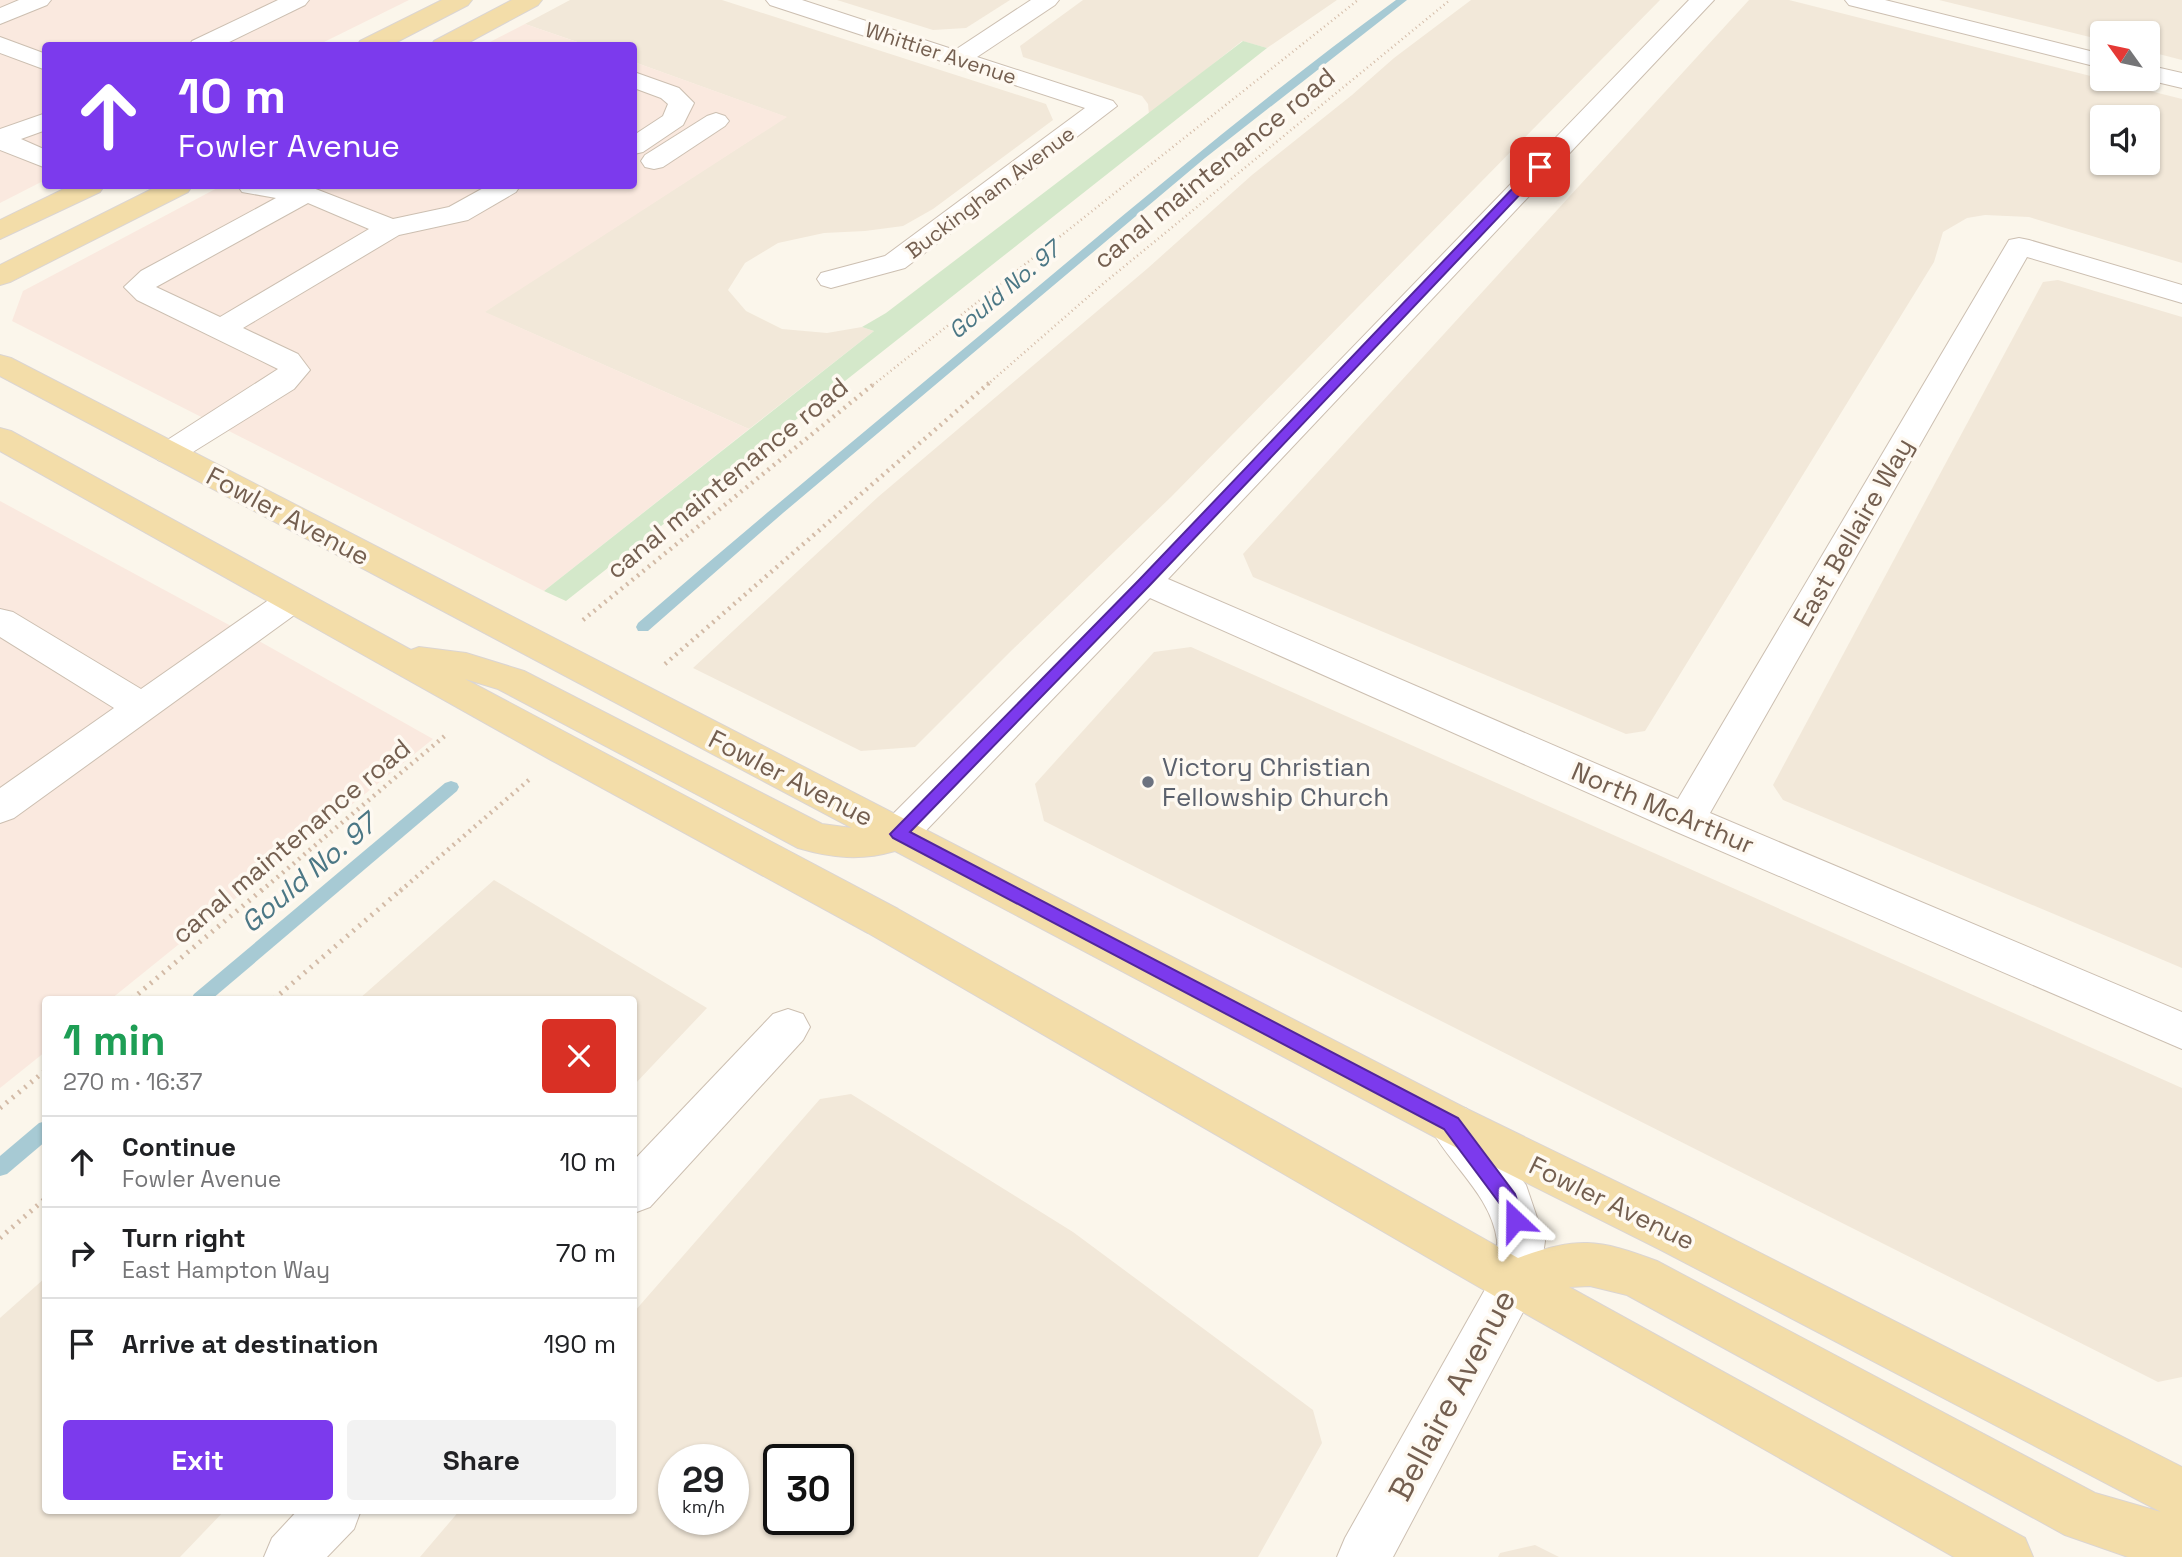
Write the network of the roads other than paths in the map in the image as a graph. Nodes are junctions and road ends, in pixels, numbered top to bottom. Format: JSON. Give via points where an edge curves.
{"nodes":[{"id":1,"x":39,"y":0,"type":"edge"},
{"id":2,"x":297,"y":0,"type":"edge"},
{"id":3,"x":460,"y":0,"type":"edge"},
{"id":4,"x":482,"y":0,"type":"edge"},
{"id":5,"x":530,"y":0,"type":"edge"},
{"id":6,"x":778,"y":0,"type":"edge"},
{"id":7,"x":1047,"y":0,"type":"edge"},
{"id":8,"x":1702,"y":0,"type":"edge"},
{"id":9,"x":1857,"y":0,"type":"edge"},
{"id":10,"x":0,"y":17,"type":"edge"},
{"id":11,"x":209,"y":42,"type":"edge"},
{"id":12,"x":377,"y":42,"type":"edge"},
{"id":13,"x":414,"y":42,"type":"edge"},
{"id":14,"x":451,"y":42,"type":"edge"},
{"id":15,"x":0,"y":44,"type":"edge"},
{"id":16,"x":2090,"y":58,"type":"edge"},
{"id":17,"x":957,"y":59,"type":"junction"},
{"id":18,"x":42,"y":62,"type":"edge"},
{"id":19,"x":2160,"y":75,"type":"edge"},
{"id":20,"x":637,"y":80,"type":"edge"},
{"id":21,"x":2182,"y":81,"type":"edge"},
{"id":22,"x":1104,"y":106,"type":"joint"},
{"id":23,"x":716,"y":121,"type":"dead end"},
{"id":24,"x":42,"y":123,"type":"edge"},
{"id":25,"x":0,"y":139,"type":"edge"},
{"id":26,"x":637,"y":144,"type":"edge"},
{"id":27,"x":42,"y":158,"type":"edge"},
{"id":28,"x":637,"y":170,"type":"edge"},
{"id":29,"x":84,"y":189,"type":"edge"},
{"id":30,"x":172,"y":189,"type":"edge"},
{"id":31,"x":275,"y":189,"type":"edge"},
{"id":32,"x":501,"y":189,"type":"edge"},
{"id":33,"x":305,"y":193,"type":"junction"},
{"id":34,"x":390,"y":228,"type":"junction"},
{"id":35,"x":0,"y":231,"type":"edge"},
{"id":36,"x":0,"y":276,"type":"edge"},
{"id":37,"x":831,"y":279,"type":"dead end"},
{"id":38,"x":2182,"y":294,"type":"edge"},
{"id":39,"x":221,"y":329,"type":"junction"},
{"id":40,"x":0,"y":364,"type":"edge"},
{"id":41,"x":0,"y":438,"type":"edge"},
{"id":42,"x":169,"y":453,"type":"junction"},
{"id":43,"x":1145,"y":582,"type":"junction"},
{"id":44,"x":292,"y":600,"type":"junction"},
{"id":45,"x":0,"y":621,"type":"edge"},
{"id":46,"x":395,"y":657,"type":"junction"},
{"id":47,"x":142,"y":707,"type":"junction"},
{"id":48,"x":0,"y":808,"type":"edge"},
{"id":49,"x":1686,"y":819,"type":"junction"},
{"id":50,"x":898,"y":834,"type":"junction"},
{"id":51,"x":788,"y":1027,"type":"dead end"},
{"id":52,"x":2182,"y":1031,"type":"edge"},
{"id":53,"x":1451,"y":1123,"type":"junction"},
{"id":54,"x":637,"y":1189,"type":"edge"},
{"id":55,"x":1514,"y":1282,"type":"junction"},
{"id":56,"x":2182,"y":1495,"type":"edge"},
{"id":57,"x":331,"y":1514,"type":"edge"},
{"id":58,"x":2182,"y":1543,"type":"edge"},
{"id":59,"x":291,"y":1557,"type":"edge"},
{"id":60,"x":1364,"y":1557,"type":"edge"},
{"id":61,"x":2006,"y":1557,"type":"edge"}],
"edges":[{"from":1,"to":10,"type":"street"},
{"from":2,"to":11,"type":"street"},
{"from":3,"to":12,"type":"main road"},
{"from":4,"to":13,"type":"main road"},
{"from":5,"to":14,"type":"main road"},
{"from":6,"to":17,"type":"street","name":"Whittier Avenue"},
{"from":7,"to":17,"type":"street"},
{"from":8,"to":43,"type":"street"},
{"from":9,"to":16,"type":"street"},
{"from":15,"to":18,"type":"street"},
{"from":17,"to":22,"type":"street","name":"Whittier Avenue"},
{"from":19,"to":21,"type":"street"},
{"from":20,"to":26,"type":"street","via":[[670,93],[681,103],[674,120]]},
{"from":22,"to":37,"type":"street","name":"Buckingham Avenue","via":[[895,262]]},
{"from":23,"to":28,"type":"street"},
{"from":24,"to":25,"type":"street"},
{"from":25,"to":27,"type":"street"},
{"from":29,"to":35,"type":"main road"},
{"from":30,"to":36,"type":"main road"},
{"from":31,"to":33,"type":"street"},
{"from":32,"to":34,"type":"street","via":[[458,214]]},
{"from":33,"to":34,"type":"street"},
{"from":33,"to":39,"type":"street","via":[[138,287]]},
{"from":34,"to":39,"type":"street"},
{"from":38,"to":49,"type":"street","name":"East Bellaire Way","via":[[2019,246]]},
{"from":39,"to":42,"type":"street","via":[[287,359],[295,370]]},
{"from":40,"to":42,"type":"main road","name":"Fowler Avenue"},
{"from":41,"to":44,"type":"main road"},
{"from":42,"to":50,"type":"main road","name":"Fowler Avenue"},
{"from":43,"to":49,"type":"street","name":"North McArthur"},
{"from":43,"to":50,"type":"street"},
{"from":44,"to":46,"type":"main road"},
{"from":44,"to":47,"type":"street"},
{"from":45,"to":47,"type":"street"},
{"from":46,"to":50,"type":"main road","via":[[466,666],[511,680],[812,837],[858,844]]},
{"from":46,"to":55,"type":"main road","via":[[895,928]]},
{"from":47,"to":48,"type":"street"},
{"from":49,"to":52,"type":"street","name":"North McArthur"},
{"from":50,"to":53,"type":"main road","name":"Fowler Avenue"},
{"from":51,"to":54,"type":"street"},
{"from":53,"to":55,"type":"street","name":"Bellaire Avenue","via":[[1508,1200],[1521,1241]]},
{"from":53,"to":56,"type":"main road","name":"Fowler Avenue"},
{"from":55,"to":58,"type":"main road","via":[[1575,1261],[1604,1264],[1640,1276],[2084,1516]]},
{"from":55,"to":60,"type":"street","name":"Bellaire Avenue"},
{"from":55,"to":61,"type":"main road"},
{"from":57,"to":59,"type":"street"}]}
